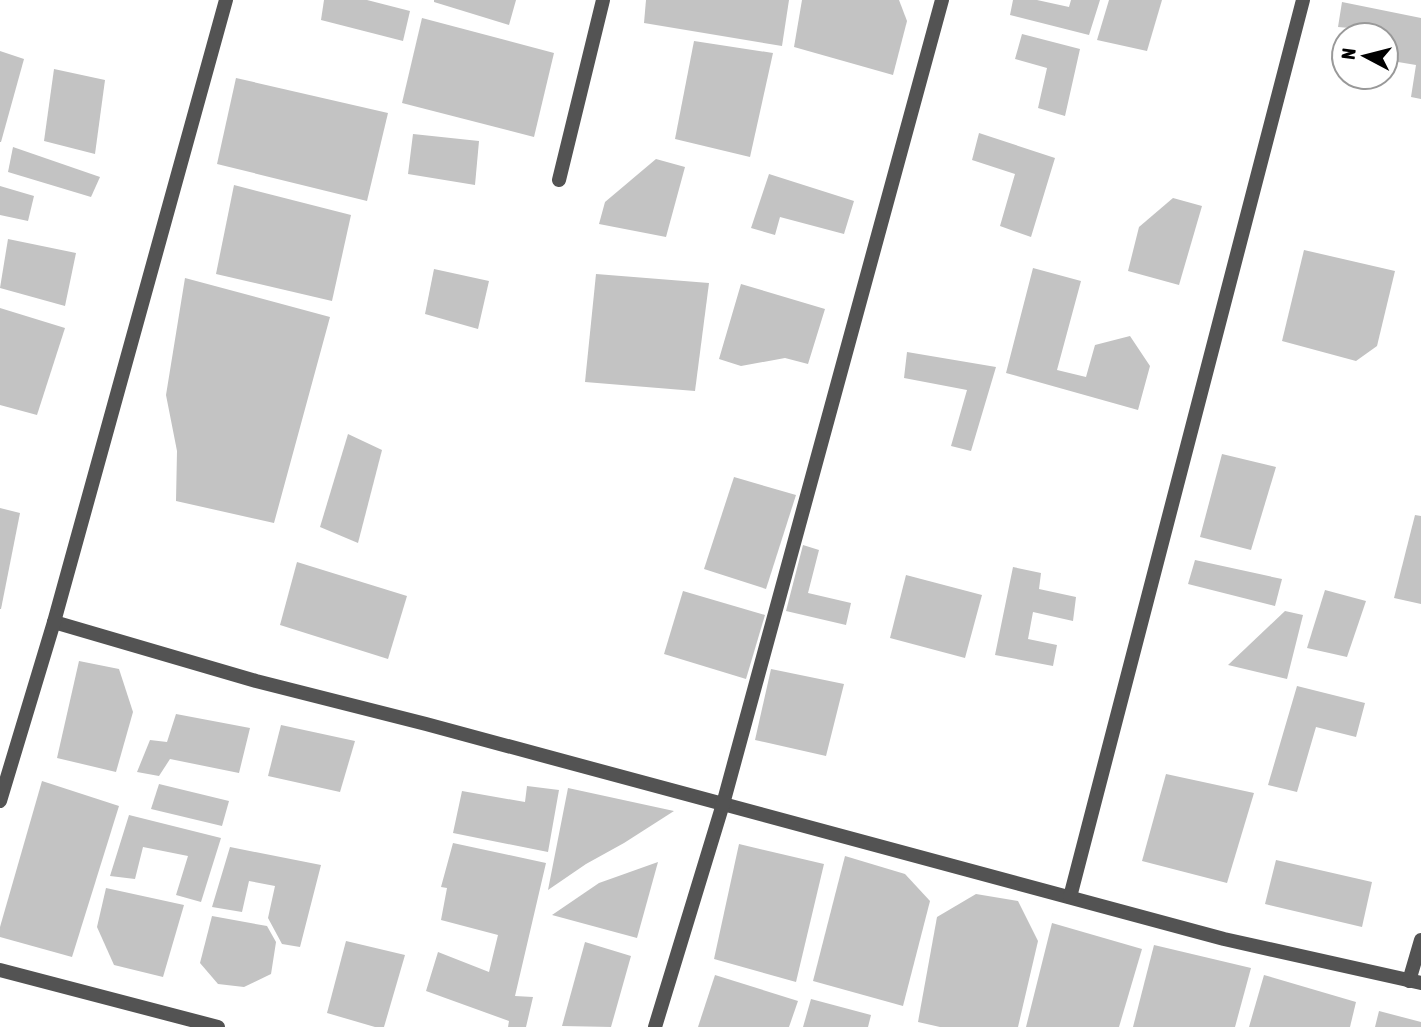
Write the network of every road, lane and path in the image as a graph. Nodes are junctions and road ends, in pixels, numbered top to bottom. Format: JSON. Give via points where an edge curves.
{"nodes":[{"id":1,"x":226,"y":0,"type":"edge"},
{"id":2,"x":603,"y":0,"type":"edge"},
{"id":3,"x":942,"y":0,"type":"edge"},
{"id":4,"x":1303,"y":0,"type":"edge"},
{"id":5,"x":559,"y":180,"type":"dead end"},
{"id":6,"x":54,"y":622,"type":"junction"},
{"id":7,"x":0,"y":801,"type":"edge"},
{"id":8,"x":723,"y":804,"type":"junction"},
{"id":9,"x":1070,"y":897,"type":"junction"},
{"id":10,"x":1421,"y":940,"type":"edge"},
{"id":11,"x":0,"y":970,"type":"edge"},
{"id":12,"x":1415,"y":982,"type":"edge"},
{"id":13,"x":218,"y":1027,"type":"edge"},
{"id":14,"x":655,"y":1027,"type":"edge"}],
"edges":[{"from":1,"to":6,"type":"street"},
{"from":2,"to":5,"type":"street"},
{"from":3,"to":8,"type":"street"},
{"from":4,"to":9,"type":"street"},
{"from":6,"to":7,"type":"street"},
{"from":6,"to":8,"type":"street","via":[[256,681]]},
{"from":8,"to":9,"type":"street"},
{"from":8,"to":14,"type":"street"},
{"from":9,"to":12,"type":"street","via":[[1224,939]]},
{"from":10,"to":12,"type":"street"},
{"from":11,"to":13,"type":"street"}]}
